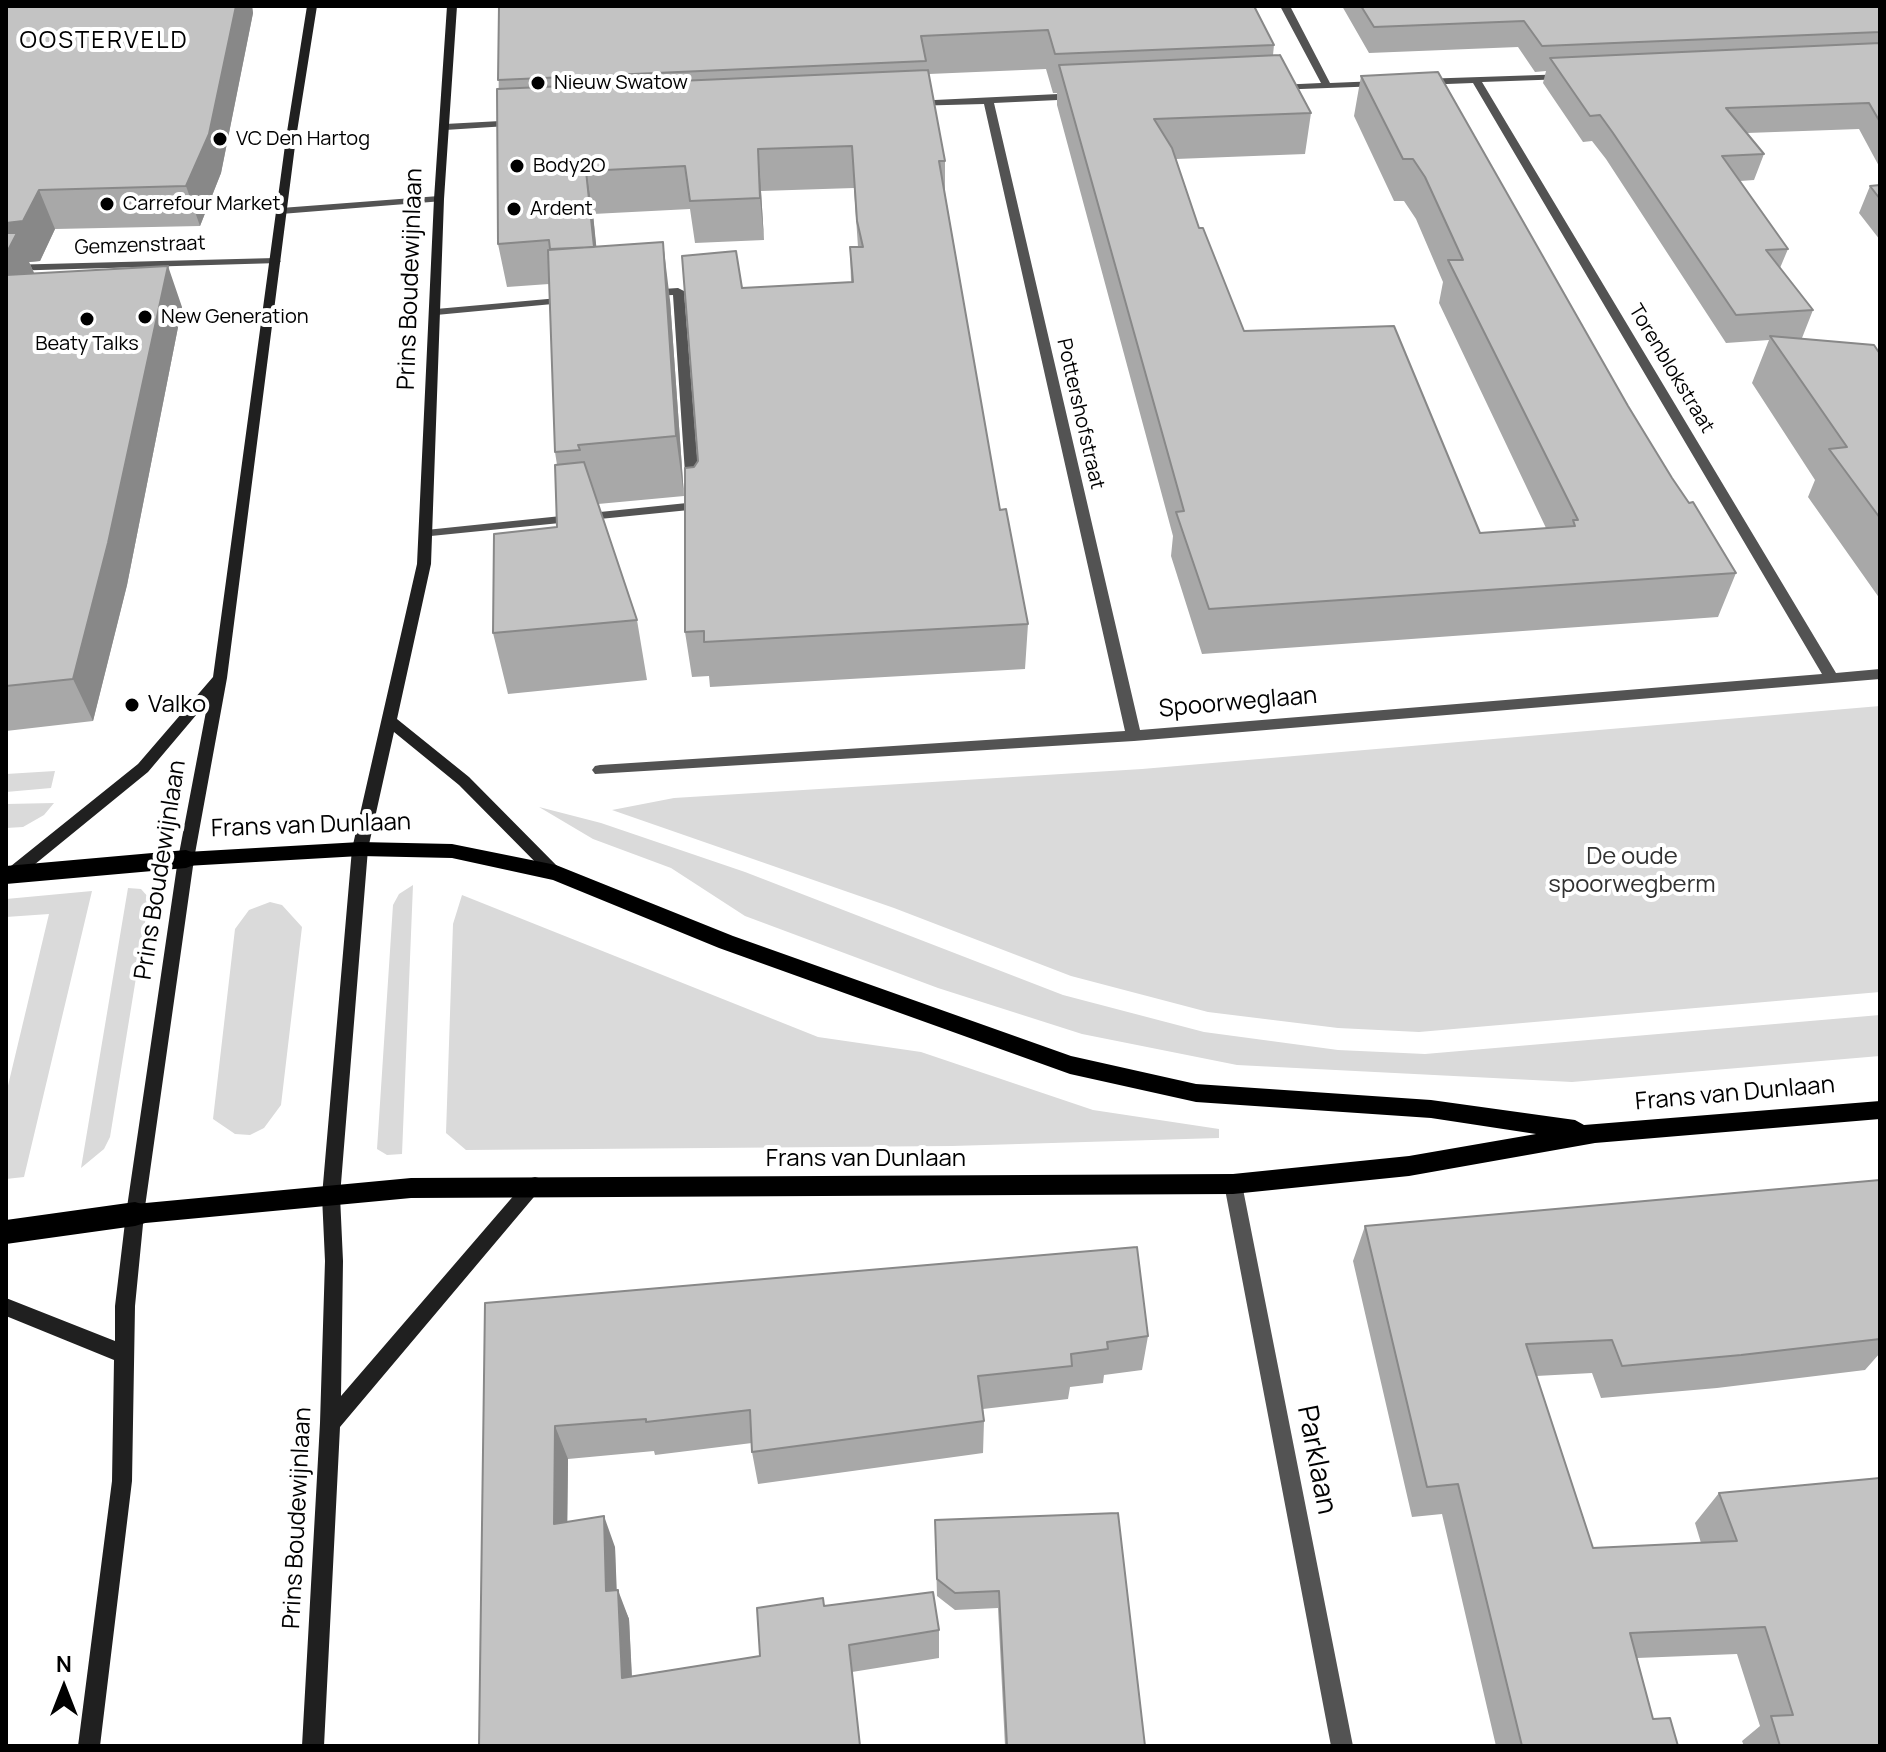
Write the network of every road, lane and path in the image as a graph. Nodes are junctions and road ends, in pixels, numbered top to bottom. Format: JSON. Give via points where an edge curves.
{"nodes":[{"id":1,"x":312,"y":6,"type":"edge"},
{"id":2,"x":452,"y":6,"type":"edge"},
{"id":3,"x":1285,"y":6,"type":"edge"},
{"id":4,"x":1585,"y":75,"type":"edge"},
{"id":5,"x":1476,"y":80,"type":"junction"},
{"id":6,"x":1387,"y":83,"type":"edge"},
{"id":7,"x":1402,"y":83,"type":"edge"},
{"id":8,"x":1327,"y":86,"type":"junction"},
{"id":9,"x":1265,"y":88,"type":"edge"},
{"id":10,"x":1096,"y":96,"type":"edge"},
{"id":11,"x":988,"y":100,"type":"junction"},
{"id":12,"x":909,"y":104,"type":"edge"},
{"id":13,"x":529,"y":122,"type":"edge"},
{"id":14,"x":445,"y":127,"type":"junction"},
{"id":15,"x":439,"y":199,"type":"junction"},
{"id":16,"x":281,"y":211,"type":"junction"},
{"id":17,"x":275,"y":261,"type":"junction"},
{"id":18,"x":6,"y":268,"type":"edge"},
{"id":19,"x":632,"y":295,"type":"edge"},
{"id":20,"x":587,"y":299,"type":"edge"},
{"id":21,"x":436,"y":312,"type":"junction"},
{"id":22,"x":426,"y":534,"type":"junction"},
{"id":23,"x":1880,"y":674,"type":"edge"},
{"id":24,"x":220,"y":678,"type":"junction"},
{"id":25,"x":1832,"y":678,"type":"junction"},
{"id":26,"x":388,"y":720,"type":"junction"},
{"id":27,"x":1134,"y":736,"type":"junction"},
{"id":28,"x":600,"y":770,"type":"dead end"},
{"id":29,"x":360,"y":849,"type":"junction"},
{"id":30,"x":186,"y":859,"type":"junction"},
{"id":31,"x":556,"y":873,"type":"junction"},
{"id":32,"x":8,"y":874,"type":"edge"},
{"id":33,"x":1880,"y":1110,"type":"edge"},
{"id":34,"x":1595,"y":1133,"type":"junction"},
{"id":35,"x":1233,"y":1184,"type":"junction"},
{"id":36,"x":535,"y":1185,"type":"junction"},
{"id":37,"x":331,"y":1196,"type":"junction"},
{"id":38,"x":135,"y":1214,"type":"junction"},
{"id":39,"x":6,"y":1232,"type":"edge"},
{"id":40,"x":6,"y":1307,"type":"edge"},
{"id":41,"x":123,"y":1354,"type":"junction"},
{"id":42,"x":330,"y":1423,"type":"junction"},
{"id":43,"x":89,"y":1746,"type":"edge"},
{"id":44,"x":313,"y":1746,"type":"edge"},
{"id":45,"x":1342,"y":1746,"type":"edge"}],
"edges":[{"from":1,"to":16,"type":"main road","name":"Prins Boudewijnlaan"},
{"from":2,"to":14,"type":"main road","name":"Prins Boudewijnlaan"},
{"from":3,"to":8,"type":"street"},
{"from":4,"to":5,"type":"street"},
{"from":5,"to":7,"type":"street"},
{"from":5,"to":25,"type":"street","name":"Torenblokstraat"},
{"from":6,"to":8,"type":"street"},
{"from":8,"to":9,"type":"street"},
{"from":10,"to":11,"type":"street"},
{"from":11,"to":12,"type":"street"},
{"from":11,"to":27,"type":"street","name":"Pottershofstraat"},
{"from":13,"to":14,"type":"street"},
{"from":14,"to":15,"type":"main road","name":"Prins Boudewijnlaan"},
{"from":15,"to":16,"type":"street"},
{"from":15,"to":21,"type":"main road","name":"Prins Boudewijnlaan"},
{"from":16,"to":17,"type":"main road","name":"Prins Boudewijnlaan"},
{"from":17,"to":18,"type":"street","name":"Gemzenstraat"},
{"from":17,"to":24,"type":"main road","name":"Prins Boudewijnlaan"},
{"from":19,"to":22,"type":"street","via":[[678,291],[694,506]]},
{"from":20,"to":21,"type":"street"},
{"from":21,"to":22,"type":"main road","name":"Prins Boudewijnlaan"},
{"from":22,"to":26,"type":"main road","name":"Prins Boudewijnlaan","via":[[424,564]]},
{"from":23,"to":25,"type":"street","name":"Spoorweglaan"},
{"from":24,"to":30,"type":"main road","name":"Prins Boudewijnlaan"},
{"from":24,"to":32,"type":"main road","via":[[143,768]]},
{"from":25,"to":27,"type":"street","name":"Spoorweglaan"},
{"from":26,"to":29,"type":"main road","name":"Prins Boudewijnlaan"},
{"from":26,"to":31,"type":"main road","via":[[464,781]]},
{"from":27,"to":28,"type":"street","name":"Spoorweglaan"},
{"from":29,"to":30,"type":"main road","name":"Frans van Dunlaan"},
{"from":29,"to":31,"type":"main road","name":"Frans van Dunlaan","via":[[452,851]]},
{"from":29,"to":37,"type":"main road","name":"Prins Boudewijnlaan"},
{"from":30,"to":32,"type":"highway"},
{"from":30,"to":38,"type":"main road","name":"Prins Boudewijnlaan"},
{"from":31,"to":34,"type":"main road","name":"Frans van Dunlaan","via":[[726,942],[1070,1065],[1196,1093],[1431,1109]]},
{"from":33,"to":34,"type":"main road","name":"Frans van Dunlaan"},
{"from":34,"to":35,"type":"main road","name":"Frans van Dunlaan","via":[[1409,1166]]},
{"from":35,"to":36,"type":"main road","name":"Frans van Dunlaan"},
{"from":35,"to":45,"type":"street","name":"Parklaan"},
{"from":36,"to":37,"type":"main road","name":"Frans van Dunlaan"},
{"from":36,"to":42,"type":"main road"},
{"from":37,"to":38,"type":"main road","name":"Frans van Dunlaan"},
{"from":37,"to":42,"type":"main road","name":"Prins Boudewijnlaan"},
{"from":38,"to":39,"type":"highway"},
{"from":38,"to":41,"type":"main road","name":"Prins Boudewijnlaan"},
{"from":40,"to":41,"type":"main road"},
{"from":41,"to":43,"type":"main road","name":"Prins Boudewijnlaan","via":[[122,1481]]},
{"from":42,"to":44,"type":"main road","name":"Prins Boudewijnlaan"}]}
